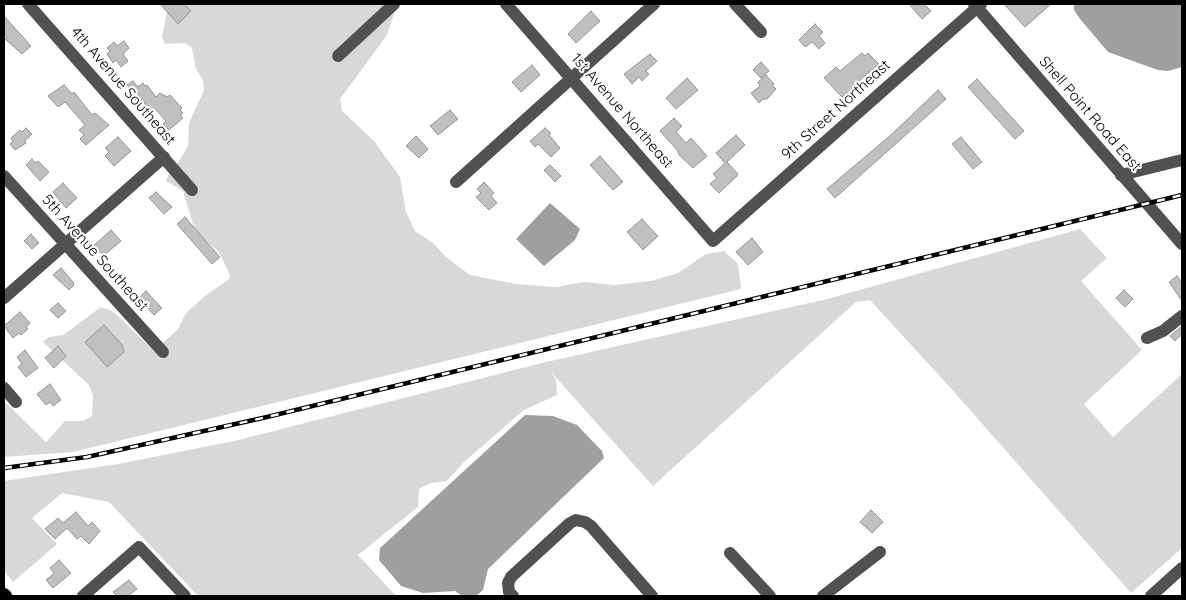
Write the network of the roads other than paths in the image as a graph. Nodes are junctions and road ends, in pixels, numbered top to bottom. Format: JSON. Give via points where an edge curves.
{"nodes":[{"id":1,"x":28,"y":4,"type":"edge"},
{"id":2,"x":394,"y":4,"type":"edge"},
{"id":3,"x":506,"y":4,"type":"edge"},
{"id":4,"x":654,"y":4,"type":"edge"},
{"id":5,"x":735,"y":4,"type":"edge"},
{"id":6,"x":977,"y":5,"type":"edge"},
{"id":7,"x":761,"y":32,"type":"dead end"},
{"id":8,"x":338,"y":56,"type":"dead end"},
{"id":9,"x":572,"y":78,"type":"junction"},
{"id":10,"x":164,"y":157,"type":"junction"},
{"id":11,"x":1182,"y":160,"type":"edge"},
{"id":12,"x":1121,"y":175,"type":"junction"},
{"id":13,"x":4,"y":176,"type":"edge"},
{"id":14,"x":456,"y":182,"type":"dead end"},
{"id":15,"x":192,"y":190,"type":"dead end"},
{"id":16,"x":713,"y":241,"type":"joint"},
{"id":17,"x":65,"y":244,"type":"junction"},
{"id":18,"x":1182,"y":244,"type":"edge"},
{"id":19,"x":4,"y":298,"type":"edge"},
{"id":20,"x":1182,"y":316,"type":"edge"},
{"id":21,"x":1147,"y":338,"type":"dead end"},
{"id":22,"x":163,"y":352,"type":"dead end"},
{"id":23,"x":4,"y":388,"type":"edge"},
{"id":24,"x":16,"y":402,"type":"dead end"},
{"id":25,"x":880,"y":552,"type":"dead end"},
{"id":26,"x":730,"y":553,"type":"dead end"},
{"id":27,"x":1182,"y":568,"type":"edge"},
{"id":28,"x":83,"y":596,"type":"edge"},
{"id":29,"x":185,"y":596,"type":"edge"},
{"id":30,"x":514,"y":596,"type":"edge"},
{"id":31,"x":652,"y":596,"type":"edge"},
{"id":32,"x":770,"y":596,"type":"edge"},
{"id":33,"x":823,"y":596,"type":"edge"},
{"id":34,"x":1150,"y":596,"type":"edge"}],
"edges":[{"from":1,"to":10,"type":"street","name":"4th Avenue Southeast"},
{"from":2,"to":8,"type":"street"},
{"from":3,"to":9,"type":"street","name":"1st Avenue Northeast"},
{"from":4,"to":9,"type":"street"},
{"from":5,"to":7,"type":"street"},
{"from":6,"to":12,"type":"street","name":"Shell Point Road East"},
{"from":6,"to":16,"type":"street","name":"9th Street Northeast"},
{"from":9,"to":14,"type":"street"},
{"from":9,"to":16,"type":"street","name":"1st Avenue Northeast"},
{"from":10,"to":15,"type":"street","name":"4th Avenue Southeast"},
{"from":10,"to":17,"type":"street"},
{"from":11,"to":12,"type":"street"},
{"from":12,"to":18,"type":"street","name":"Shell Point Road East"},
{"from":13,"to":17,"type":"street","name":"5th Avenue Southeast"},
{"from":17,"to":19,"type":"street"},
{"from":17,"to":22,"type":"street","name":"5th Avenue Southeast"},
{"from":20,"to":21,"type":"street","via":[[1164,331]]},
{"from":23,"to":24,"type":"street"},
{"from":25,"to":33,"type":"street"},
{"from":26,"to":32,"type":"street"},
{"from":27,"to":34,"type":"street"},
{"from":28,"to":29,"type":"street","via":[[139,546]]},
{"from":30,"to":31,"type":"street","via":[[509,592],[511,576],[576,520],[591,526]]}]}
